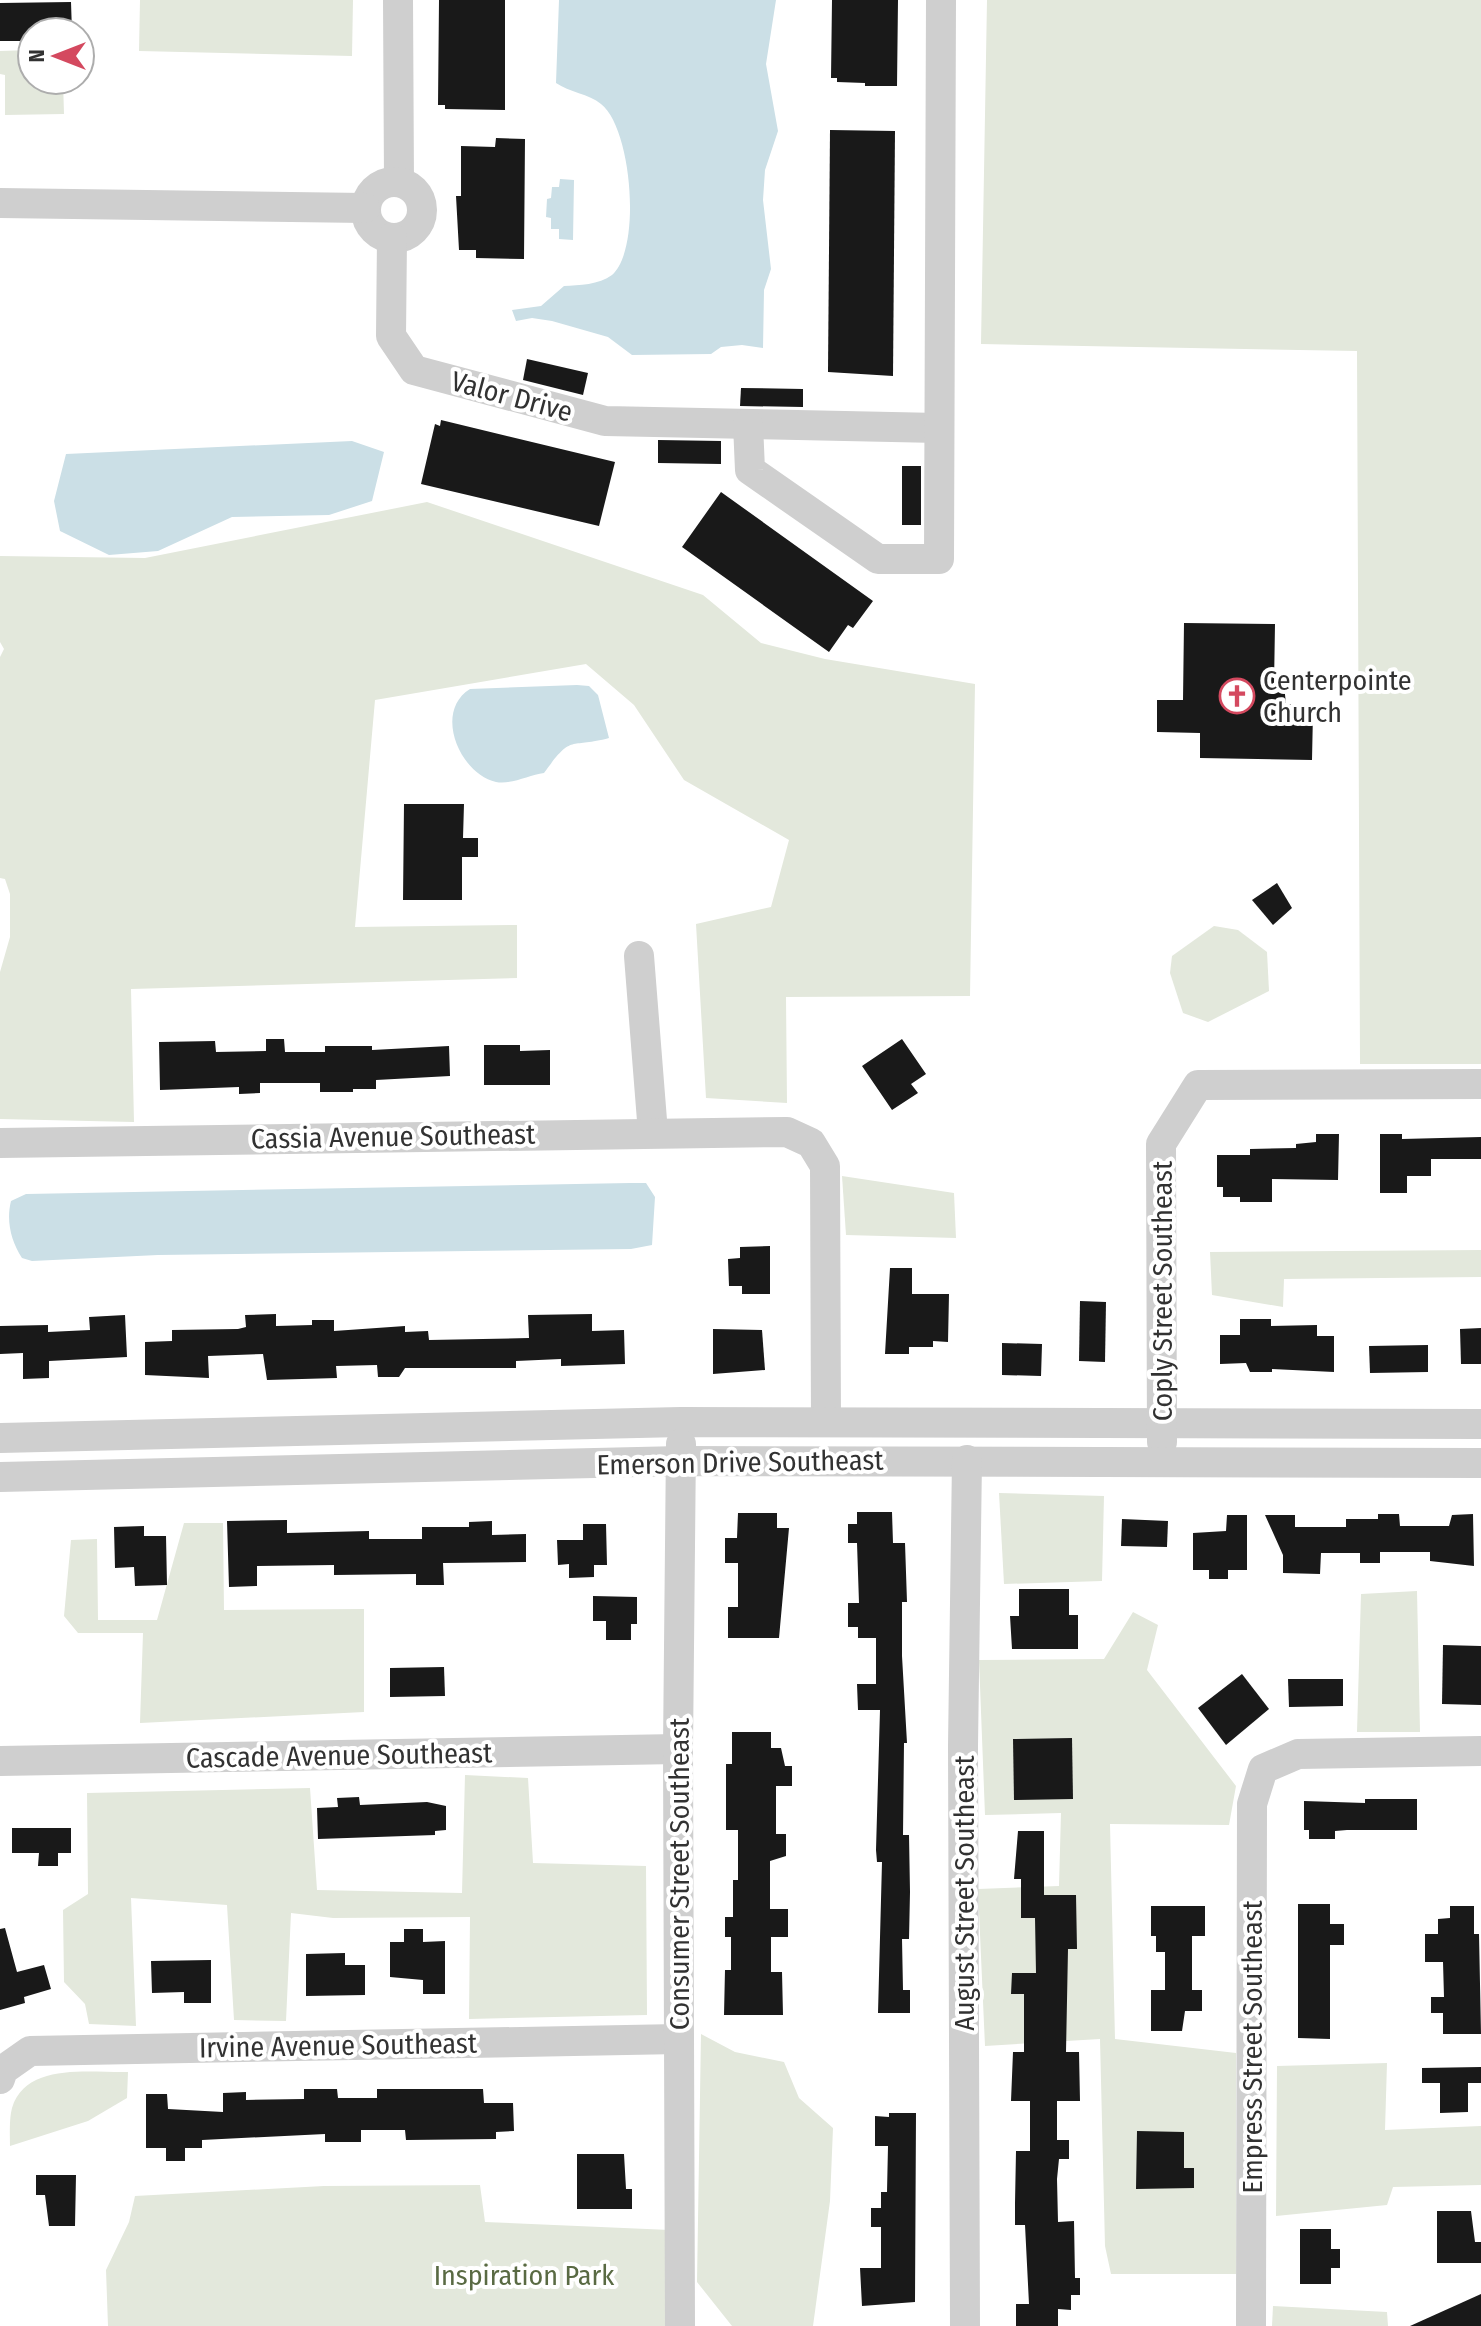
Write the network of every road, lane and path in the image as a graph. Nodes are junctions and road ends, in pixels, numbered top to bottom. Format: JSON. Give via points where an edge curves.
{"nodes":[{"id":1,"x":398,"y":0,"type":"edge"},
{"id":2,"x":941,"y":0,"type":"edge"},
{"id":3,"x":399,"y":182,"type":"junction"},
{"id":4,"x":0,"y":203,"type":"edge"},
{"id":5,"x":365,"y":208,"type":"junction"},
{"id":6,"x":392,"y":238,"type":"junction"},
{"id":7,"x":748,"y":424,"type":"junction"},
{"id":8,"x":939,"y":428,"type":"junction"},
{"id":9,"x":639,"y":956,"type":"dead end"},
{"id":10,"x":1481,"y":1084,"type":"edge"},
{"id":11,"x":653,"y":1133,"type":"junction"},
{"id":12,"x":0,"y":1143,"type":"edge"},
{"id":13,"x":1161,"y":1421,"type":"junction"},
{"id":14,"x":681,"y":1422,"type":"junction"},
{"id":15,"x":826,"y":1422,"type":"junction"},
{"id":16,"x":1481,"y":1424,"type":"edge"},
{"id":17,"x":0,"y":1438,"type":"edge"},
{"id":18,"x":967,"y":1460,"type":"junction"},
{"id":19,"x":1163,"y":1460,"type":"junction"},
{"id":20,"x":681,"y":1461,"type":"junction"},
{"id":21,"x":1481,"y":1463,"type":"edge"},
{"id":22,"x":0,"y":1477,"type":"edge"},
{"id":23,"x":678,"y":1749,"type":"junction"},
{"id":24,"x":1481,"y":1751,"type":"edge"},
{"id":25,"x":0,"y":1761,"type":"edge"},
{"id":26,"x":679,"y":2039,"type":"junction"},
{"id":27,"x":1,"y":2074,"type":"edge"},
{"id":28,"x":680,"y":2326,"type":"edge"},
{"id":29,"x":965,"y":2326,"type":"edge"},
{"id":30,"x":1251,"y":2326,"type":"edge"}],
"edges":[{"from":1,"to":3,"type":"street"},
{"from":2,"to":8,"type":"street"},
{"from":3,"to":5,"type":"street","via":[[381,185]]},
{"from":3,"to":6,"type":"street","via":[[419,198],[421,215],[412,230]]},
{"from":4,"to":5,"type":"street"},
{"from":5,"to":6,"type":"street","via":[[371,226]]},
{"from":6,"to":7,"type":"street","name":"Valor Drive","via":[[391,336],[414,370],[605,421]]},
{"from":7,"to":8,"type":"street","name":"Valor Drive"},
{"from":7,"to":8,"type":"street","via":[[750,470],[878,559],[939,559]]},
{"from":9,"to":11,"type":"street"},
{"from":10,"to":13,"type":"street","name":"Coply Street Southeast","via":[[1198,1085],[1161,1144]]},
{"from":11,"to":12,"type":"street","name":"Cassia Avenue Southeast"},
{"from":11,"to":15,"type":"street","name":"Cassia Avenue Southeast","via":[[787,1132],[811,1143],[825,1166]]},
{"from":13,"to":15,"type":"street","name":"Emerson Drive Southeast"},
{"from":13,"to":16,"type":"street","name":"Emerson Drive Southeast"},
{"from":13,"to":19,"type":"street","name":"Coply Street Southeast"},
{"from":14,"to":15,"type":"street","name":"Emerson Drive Southeast"},
{"from":14,"to":17,"type":"street","name":"Emerson Drive Southeast"},
{"from":14,"to":20,"type":"street","name":"Consumer Street Southeast"},
{"from":18,"to":19,"type":"street","name":"Emerson Drive Southeast"},
{"from":18,"to":20,"type":"street","name":"Emerson Drive Southeast"},
{"from":18,"to":29,"type":"street","name":"August Street Southeast"},
{"from":19,"to":21,"type":"street","name":"Emerson Drive Southeast"},
{"from":20,"to":22,"type":"street","name":"Emerson Drive Southeast"},
{"from":20,"to":23,"type":"street","name":"Consumer Street Southeast"},
{"from":23,"to":25,"type":"street","name":"Cascade Avenue Southeast"},
{"from":23,"to":26,"type":"street","name":"Consumer Street Southeast"},
{"from":24,"to":30,"type":"street","name":"Empress Street Southeast","via":[[1298,1754],[1263,1769],[1252,1804]]},
{"from":26,"to":27,"type":"street","name":"Irvine Avenue Southeast","via":[[30,2051]]},
{"from":26,"to":28,"type":"street","name":"Consumer Street Southeast"}]}
